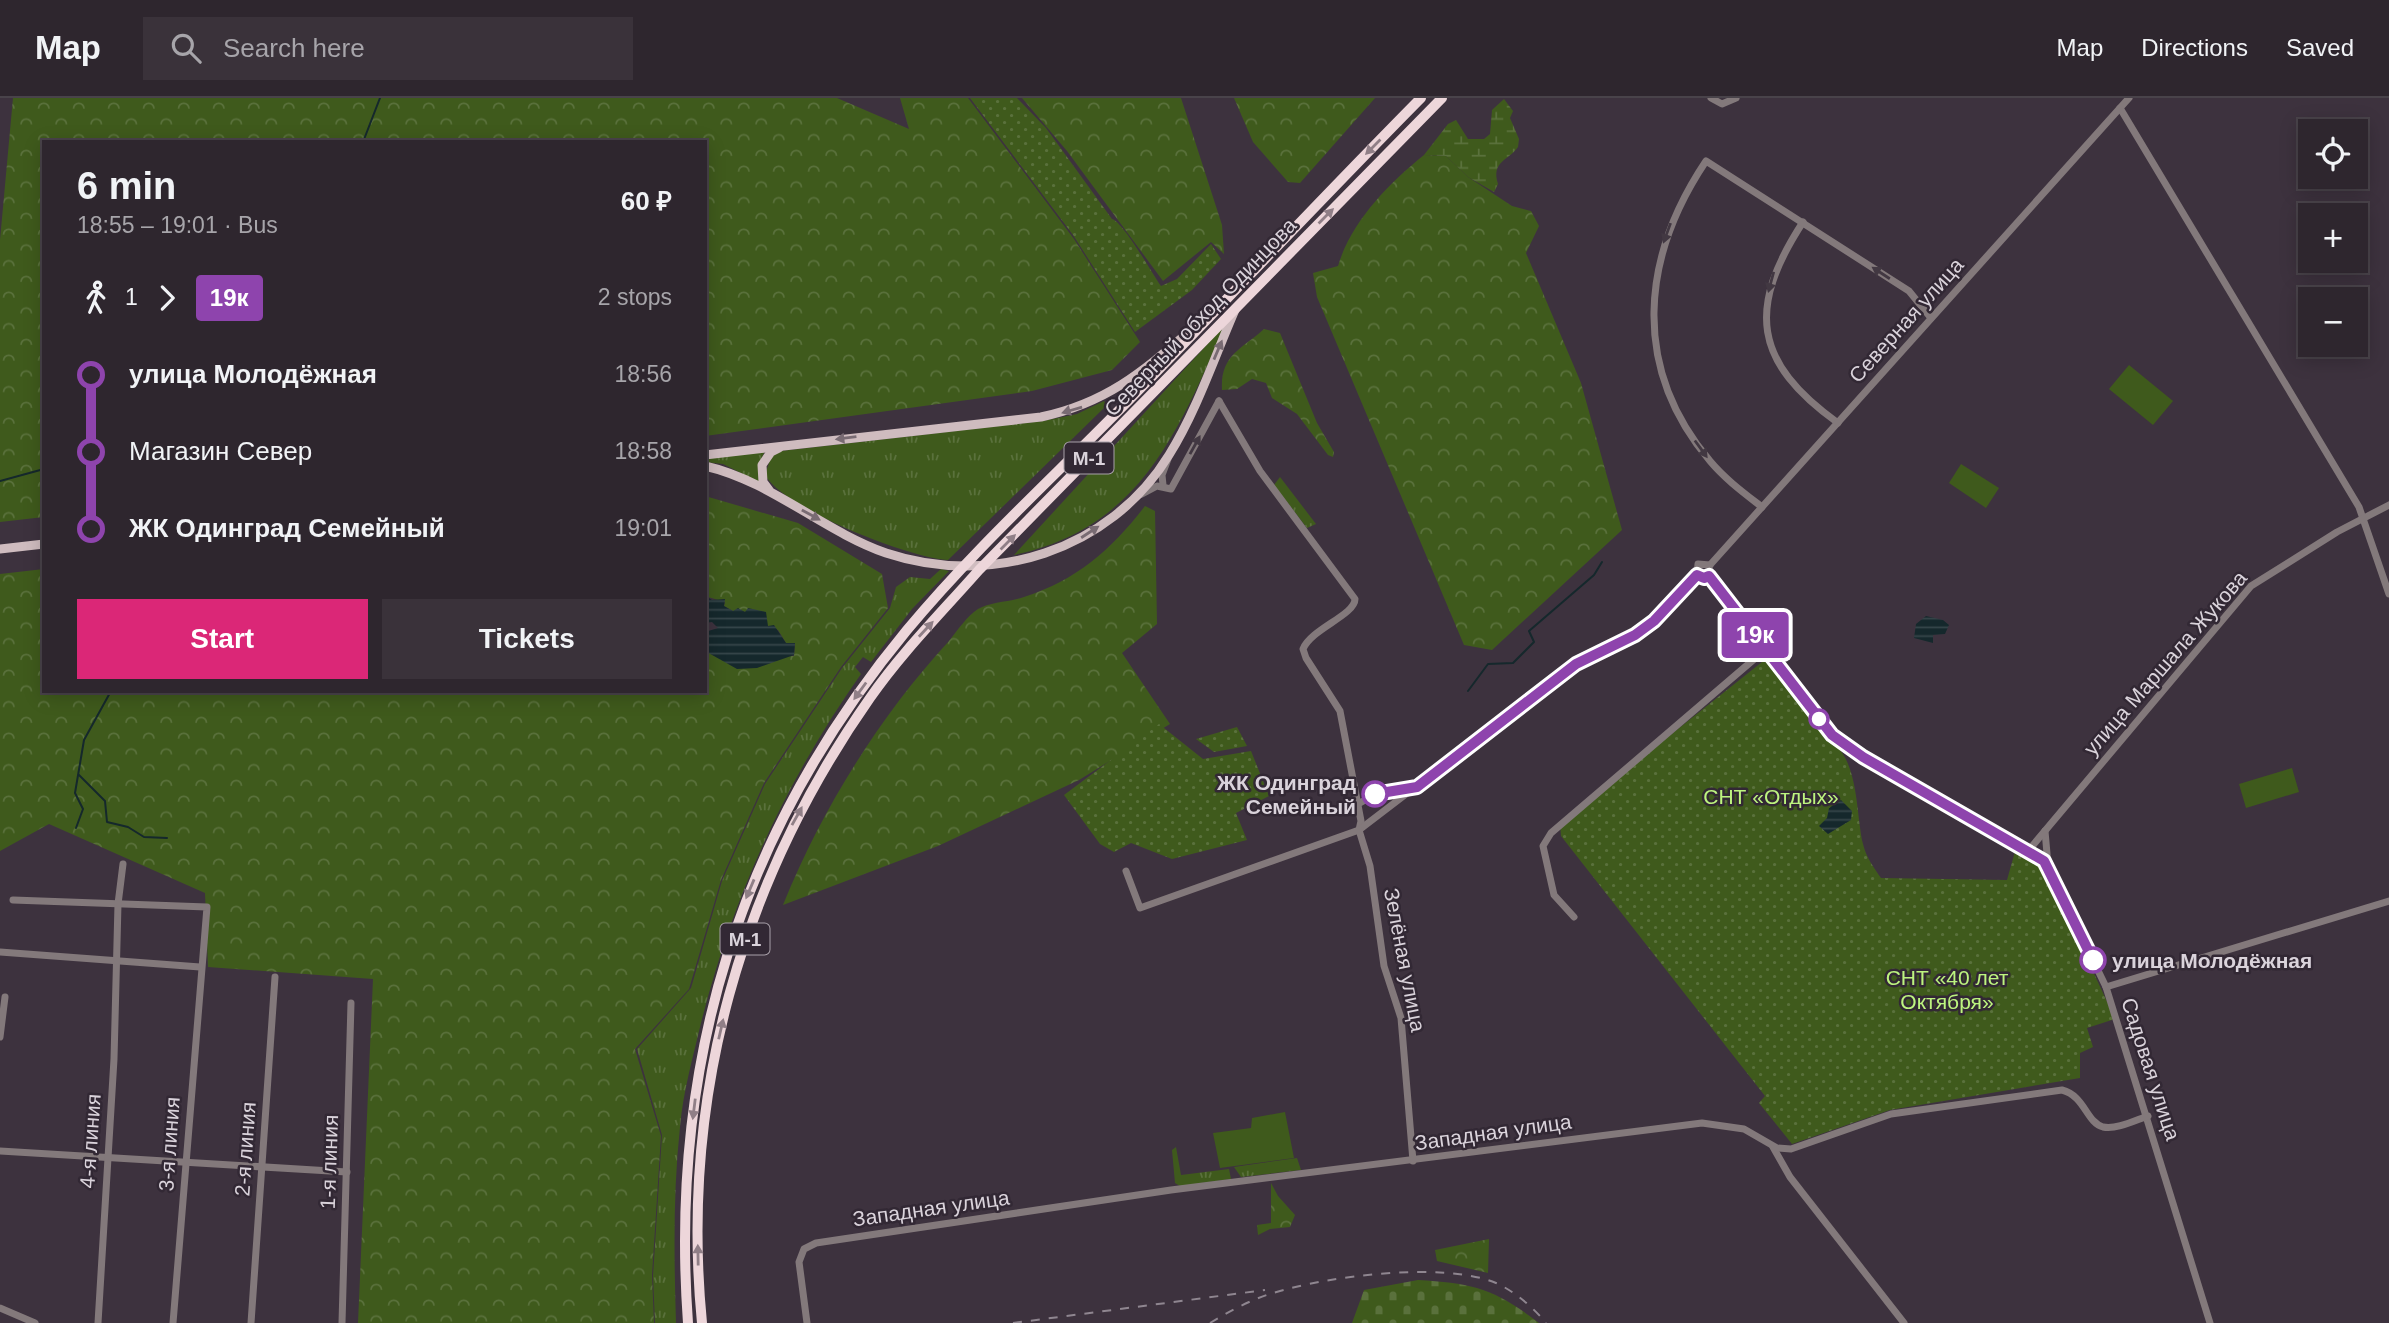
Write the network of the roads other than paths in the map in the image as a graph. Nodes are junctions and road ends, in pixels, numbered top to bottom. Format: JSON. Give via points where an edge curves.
{"nodes":[{"id":1,"x":1421,"y":98,"type":"edge"},
{"id":2,"x":1441,"y":98,"type":"edge"},
{"id":3,"x":1711,"y":98,"type":"edge"},
{"id":4,"x":1736,"y":98,"type":"edge"},
{"id":5,"x":2129,"y":98,"type":"edge"},
{"id":6,"x":2120,"y":108,"type":"junction"},
{"id":7,"x":1803,"y":222,"type":"junction"},
{"id":8,"x":1236,"y":308,"type":"junction"},
{"id":9,"x":1208,"y":317,"type":"junction"},
{"id":10,"x":1931,"y":318,"type":"junction"},
{"id":11,"x":1838,"y":423,"type":"junction"},
{"id":12,"x":788,"y":446,"type":"junction"},
{"id":13,"x":1170,"y":453,"type":"junction"},
{"id":14,"x":707,"y":455,"type":"edge"},
{"id":15,"x":707,"y":467,"type":"edge"},
{"id":16,"x":1167,"y":487,"type":"junction"},
{"id":17,"x":775,"y":495,"type":"junction"},
{"id":18,"x":2389,"y":505,"type":"edge"},
{"id":19,"x":1762,"y":507,"type":"junction"},
{"id":20,"x":1120,"y":509,"type":"junction"},
{"id":21,"x":2365,"y":519,"type":"junction"},
{"id":22,"x":42,"y":544,"type":"edge"},
{"id":23,"x":0,"y":549,"type":"edge"},
{"id":24,"x":1710,"y":565,"type":"junction"},
{"id":25,"x":1697,"y":575,"type":"junction"},
{"id":26,"x":1709,"y":576,"type":"junction"},
{"id":27,"x":2389,"y":594,"type":"edge"},
{"id":28,"x":1766,"y":649,"type":"junction"},
{"id":29,"x":1417,"y":787,"type":"junction"},
{"id":30,"x":1357,"y":804,"type":"junction"},
{"id":31,"x":1359,"y":830,"type":"junction"},
{"id":32,"x":2045,"y":831,"type":"junction"},
{"id":33,"x":2028,"y":851,"type":"junction"},
{"id":34,"x":123,"y":864,"type":"dead end"},
{"id":35,"x":2049,"y":869,"type":"junction"},
{"id":36,"x":1126,"y":871,"type":"dead end"},
{"id":37,"x":13,"y":900,"type":"dead end"},
{"id":38,"x":2389,"y":901,"type":"edge"},
{"id":39,"x":118,"y":904,"type":"junction"},
{"id":40,"x":1574,"y":917,"type":"dead end"},
{"id":41,"x":0,"y":952,"type":"edge"},
{"id":42,"x":118,"y":962,"type":"junction"},
{"id":43,"x":200,"y":967,"type":"junction"},
{"id":44,"x":275,"y":977,"type":"dead end"},
{"id":45,"x":2106,"y":988,"type":"junction"},
{"id":46,"x":5,"y":997,"type":"dead end"},
{"id":47,"x":351,"y":1003,"type":"dead end"},
{"id":48,"x":0,"y":1037,"type":"edge"},
{"id":49,"x":2148,"y":1116,"type":"junction"},
{"id":50,"x":1773,"y":1146,"type":"junction"},
{"id":51,"x":0,"y":1151,"type":"edge"},
{"id":52,"x":106,"y":1157,"type":"junction"},
{"id":53,"x":1413,"y":1161,"type":"junction"},
{"id":54,"x":184,"y":1162,"type":"junction"},
{"id":55,"x":260,"y":1167,"type":"junction"},
{"id":56,"x":347,"y":1172,"type":"junction"},
{"id":57,"x":0,"y":1308,"type":"edge"},
{"id":58,"x":35,"y":1323,"type":"edge"},
{"id":59,"x":98,"y":1323,"type":"edge"},
{"id":60,"x":173,"y":1323,"type":"edge"},
{"id":61,"x":251,"y":1323,"type":"edge"},
{"id":62,"x":342,"y":1323,"type":"edge"},
{"id":63,"x":688,"y":1323,"type":"edge"},
{"id":64,"x":702,"y":1323,"type":"edge"},
{"id":65,"x":807,"y":1323,"type":"edge"},
{"id":66,"x":1904,"y":1323,"type":"edge"},
{"id":67,"x":2210,"y":1323,"type":"edge"}],
"edges":[{"from":1,"to":9,"type":"highway","name":"Северный обход Одинцова","number":"М-1","one_way":true},
{"from":8,"to":2,"type":"highway","name":"Северный обход Одинцова","number":"М-1","one_way":true},
{"from":3,"to":4,"type":"street","via":[[1722,104]]},
{"from":5,"to":6,"type":"street","name":"Северная улица"},
{"from":6,"to":10,"type":"street","name":"Северная улица"},
{"from":6,"to":21,"type":"street"},
{"from":10,"to":7,"type":"street","one_way":true,"via":[[1909,291]]},
{"from":7,"to":11,"type":"street","one_way":true,"via":[[1773,274],[1767,328],[1788,379],[1805,399]]},
{"from":7,"to":19,"type":"street","one_way":true,"via":[[1706,161],[1680,200],[1657,269],[1657,349],[1676,407],[1709,460]]},
{"from":13,"to":8,"type":"main road","number":"М-1","one_way":true},
{"from":64,"to":8,"type":"highway","name":"Северный обход Одинцова","number":"М-1","one_way":true,"via":[[698,1200],[714,1061],[755,909],[794,820],[871,697],[917,638]]},
{"from":9,"to":12,"type":"main road","number":"М-1","one_way":true,"via":[[1132,380],[1071,411]]},
{"from":9,"to":63,"type":"highway","name":"Северный обход Одинцова","number":"М-1","one_way":true,"via":[[969,560],[907,630],[836,724],[767,847],[730,940],[701,1060],[685,1199]]},
{"from":10,"to":11,"type":"street","name":"Северная улица"},
{"from":11,"to":19,"type":"street","name":"Северная улица"},
{"from":12,"to":14,"type":"main road","number":"М-1"},
{"from":12,"to":17,"type":"main road","via":[[771,452],[762,466],[763,482]]},
{"from":13,"to":16,"type":"street","via":[[1162,475]]},
{"from":13,"to":20,"type":"main road","number":"М-1","via":[[1140,494]]},
{"from":15,"to":17,"type":"main road","number":"М-1","via":[[742,477]]},
{"from":16,"to":20,"type":"street","via":[[1150,489]]},
{"from":16,"to":30,"type":"street","name":"Зелёная улица","one_way":true,"via":[[1219,401],[1260,471],[1354,599],[1354,606],[1310,637],[1303,649],[1340,711]]},
{"from":17,"to":20,"type":"main road","number":"М-1","one_way":true,"via":[[886,552],[946,566],[1004,566],[1070,544]]},
{"from":18,"to":21,"type":"street","name":"улица Маршала Жукова"},
{"from":19,"to":24,"type":"street","name":"Северная улица"},
{"from":21,"to":27,"type":"street"},
{"from":21,"to":32,"type":"street","name":"улица Маршала Жукова","via":[[2251,586]]},
{"from":22,"to":23,"type":"main road"},
{"from":24,"to":25,"type":"street","name":"Северная улица","via":[[1698,564]]},
{"from":24,"to":26,"type":"street"},
{"from":25,"to":26,"type":"street"},
{"from":25,"to":29,"type":"street","via":[[1645,628],[1576,664]]},
{"from":26,"to":28,"type":"street","name":"Садовая улица"},
{"from":28,"to":33,"type":"street","name":"Садовая улица","via":[[1842,744]]},
{"from":28,"to":40,"type":"street","via":[[1560,823],[1542,848],[1554,895]]},
{"from":29,"to":30,"type":"street","via":[[1381,791]]},
{"from":29,"to":31,"type":"street"},
{"from":30,"to":31,"type":"street","name":"Зелёная улица"},
{"from":31,"to":36,"type":"street","via":[[1140,908]]},
{"from":31,"to":53,"type":"street","name":"Зелёная улица","via":[[1370,866],[1384,966],[1401,1018]]},
{"from":32,"to":33,"type":"street","name":"улица Маршала Жукова"},
{"from":32,"to":35,"type":"street"},
{"from":33,"to":35,"type":"street","name":"Садовая улица"},
{"from":34,"to":39,"type":"street","name":"4-я линия"},
{"from":35,"to":45,"type":"street","name":"Садовая улица"},
{"from":37,"to":39,"type":"street"},
{"from":38,"to":45,"type":"street"},
{"from":39,"to":42,"type":"street","name":"4-я линия"},
{"from":39,"to":43,"type":"street","name":"3-я линия","via":[[207,907]]},
{"from":41,"to":42,"type":"street"},
{"from":42,"to":43,"type":"street"},
{"from":42,"to":52,"type":"street","name":"4-я линия"},
{"from":43,"to":54,"type":"street","name":"3-я линия"},
{"from":44,"to":55,"type":"street","name":"2-я линия"},
{"from":45,"to":49,"type":"street","name":"Садовая улица"},
{"from":46,"to":48,"type":"street"},
{"from":47,"to":56,"type":"street","name":"1-я линия"},
{"from":49,"to":50,"type":"street","via":[[2104,1127],[2095,1122],[2080,1098],[2062,1090],[1891,1114],[1791,1149]]},
{"from":49,"to":67,"type":"street","name":"Садовая улица"},
{"from":50,"to":53,"type":"street","name":"Западная улица","via":[[1744,1129],[1702,1123]]},
{"from":50,"to":66,"type":"street","via":[[1790,1177]]},
{"from":51,"to":52,"type":"street"},
{"from":52,"to":54,"type":"street"},
{"from":52,"to":59,"type":"street","name":"4-я линия"},
{"from":53,"to":65,"type":"street","name":"Западная улица","via":[[1171,1190],[816,1243],[804,1249],[799,1262]]},
{"from":54,"to":55,"type":"street"},
{"from":54,"to":60,"type":"street","name":"3-я линия"},
{"from":55,"to":56,"type":"street"},
{"from":55,"to":61,"type":"street","name":"2-я линия"},
{"from":56,"to":62,"type":"street","name":"1-я линия"},
{"from":57,"to":58,"type":"street"}]}
